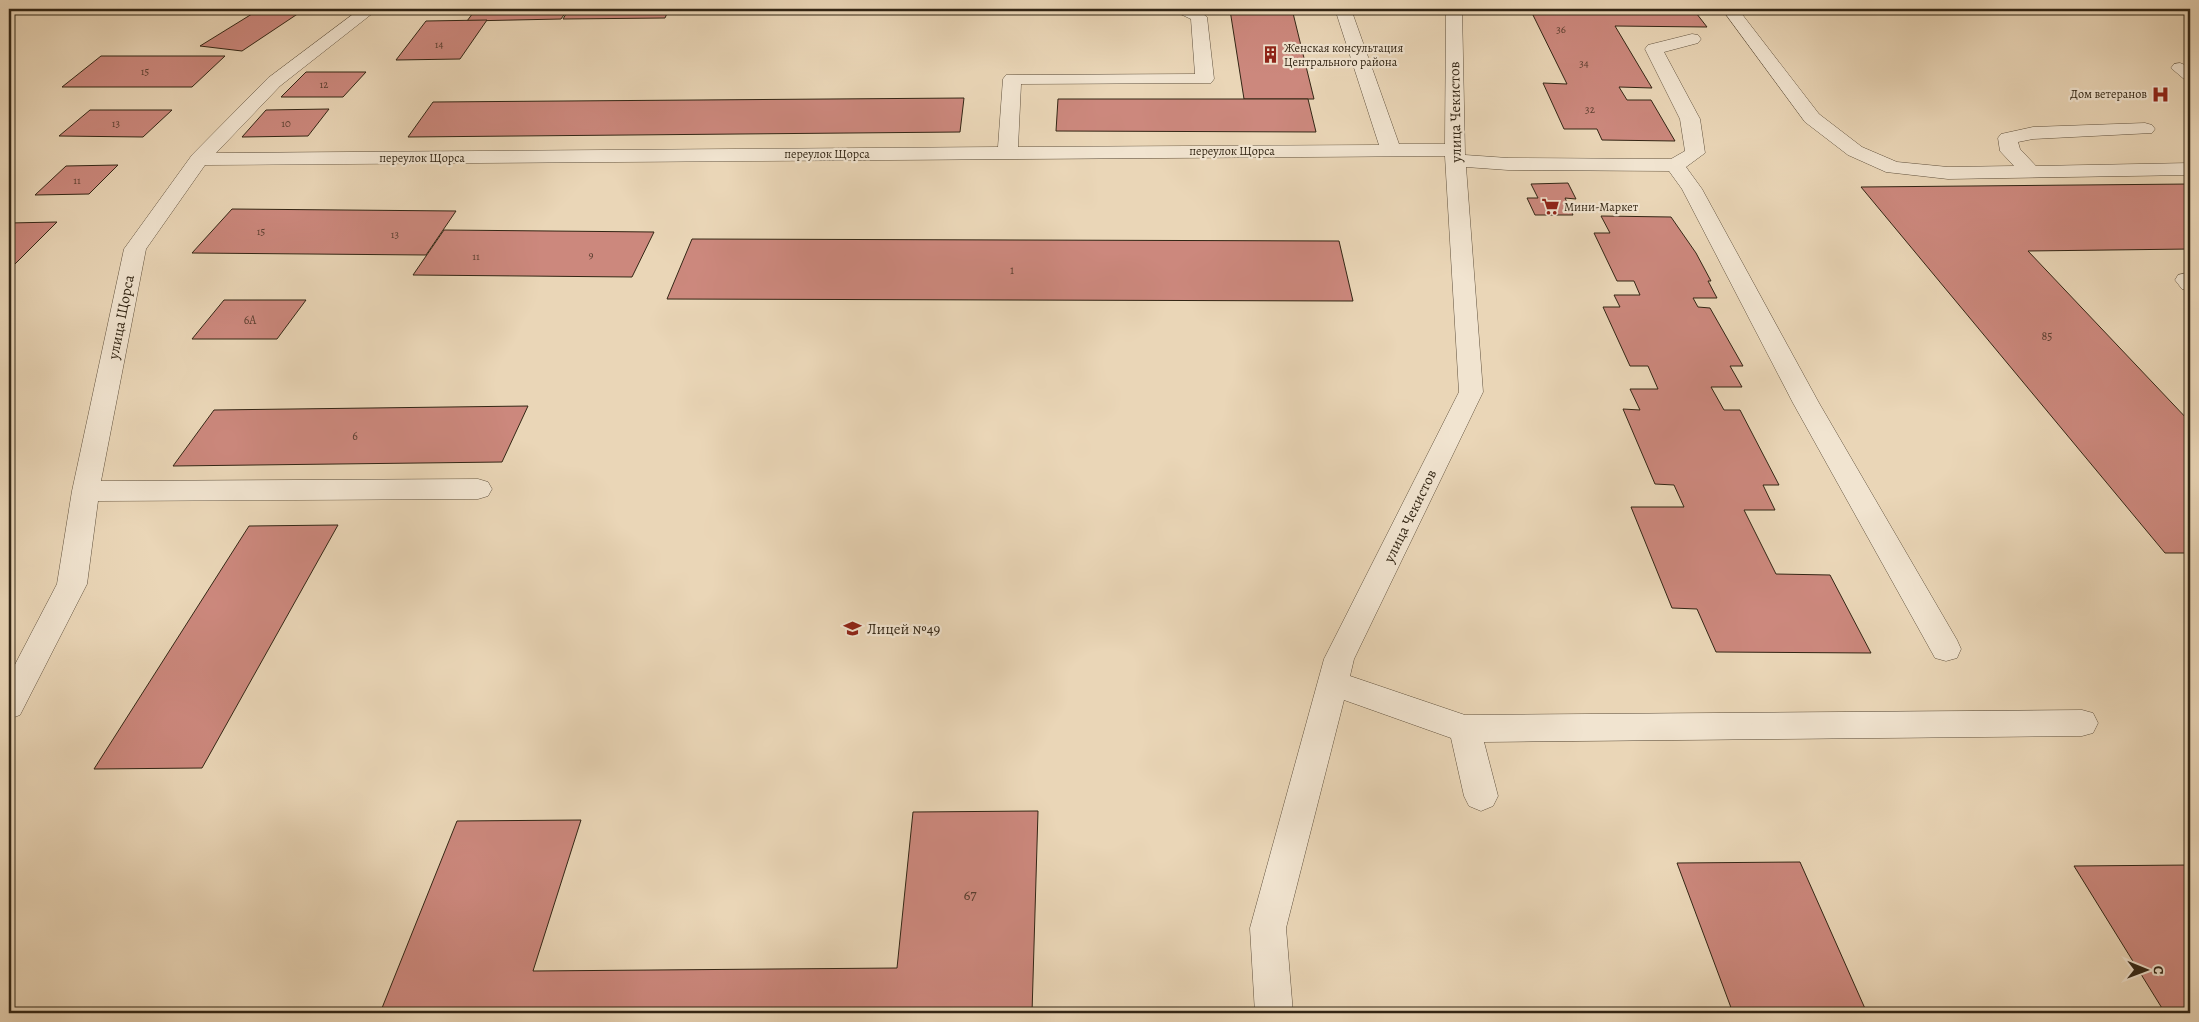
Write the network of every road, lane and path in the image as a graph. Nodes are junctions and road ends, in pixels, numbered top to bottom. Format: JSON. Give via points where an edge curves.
{"nodes":[{"id":1,"x":370,"y":9,"type":"edge"},
{"id":2,"x":1184,"y":9,"type":"edge"},
{"id":3,"x":1343,"y":9,"type":"edge"},
{"id":4,"x":1454,"y":9,"type":"edge"},
{"id":5,"x":1730,"y":9,"type":"edge"},
{"id":6,"x":1692,"y":39,"type":"dead end"},
{"id":7,"x":2145,"y":129,"type":"dead end"},
{"id":8,"x":1391,"y":151,"type":"junction"},
{"id":9,"x":1008,"y":153,"type":"junction"},
{"id":10,"x":1455,"y":155,"type":"junction"},
{"id":11,"x":199,"y":160,"type":"junction"},
{"id":12,"x":1675,"y":165,"type":"junction"},
{"id":13,"x":2190,"y":169,"type":"edge"},
{"id":14,"x":2031,"y":172,"type":"junction"},
{"id":15,"x":478,"y":489,"type":"dead end"},
{"id":16,"x":86,"y":492,"type":"junction"},
{"id":17,"x":1946,"y":648,"type":"dead end"},
{"id":18,"x":1332,"y":683,"type":"junction"},
{"id":19,"x":9,"y":706,"type":"edge"},
{"id":20,"x":2082,"y":723,"type":"dead end"},
{"id":21,"x":1465,"y":728,"type":"junction"},
{"id":22,"x":1481,"y":796,"type":"dead end"},
{"id":23,"x":1274,"y":1013,"type":"edge"}],
"edges":[{"from":1,"to":11,"type":"street","name":"улица Щорса","via":[[274,82]]},
{"from":2,"to":9,"type":"street","via":[[1199,17],[1205,79],[1012,79]]},
{"from":3,"to":8,"type":"street"},
{"from":4,"to":10,"type":"street","name":"улица Чекистов"},
{"from":5,"to":14,"type":"street","via":[[1812,118],[1855,151],[1893,168],[1948,174]]},
{"from":6,"to":12,"type":"street","via":[[1654,49],[1690,119],[1695,153]]},
{"from":7,"to":14,"type":"street","via":[[2033,133],[2008,138],[2010,152]]},
{"from":8,"to":9,"type":"street","name":"переулок Щорса"},
{"from":8,"to":10,"type":"street","name":"переулок Щорса"},
{"from":9,"to":11,"type":"street","name":"переулок Щорса"},
{"from":10,"to":12,"type":"street","name":"переулок Щорса","via":[[1508,164]]},
{"from":10,"to":18,"type":"street","name":"улица Чекистов","via":[[1472,392],[1339,659]]},
{"from":11,"to":16,"type":"street","name":"улица Щорса","via":[[135,249]]},
{"from":12,"to":17,"type":"street","via":[[1692,189],[1806,403]]},
{"from":13,"to":14,"type":"street"},
{"from":15,"to":16,"type":"street"},
{"from":16,"to":19,"type":"street","name":"улица Щорса","via":[[72,584]]},
{"from":18,"to":21,"type":"street"},
{"from":18,"to":23,"type":"street","name":"улица Чекистов","via":[[1268,928]]},
{"from":20,"to":21,"type":"street"},
{"from":21,"to":22,"type":"street"}]}
